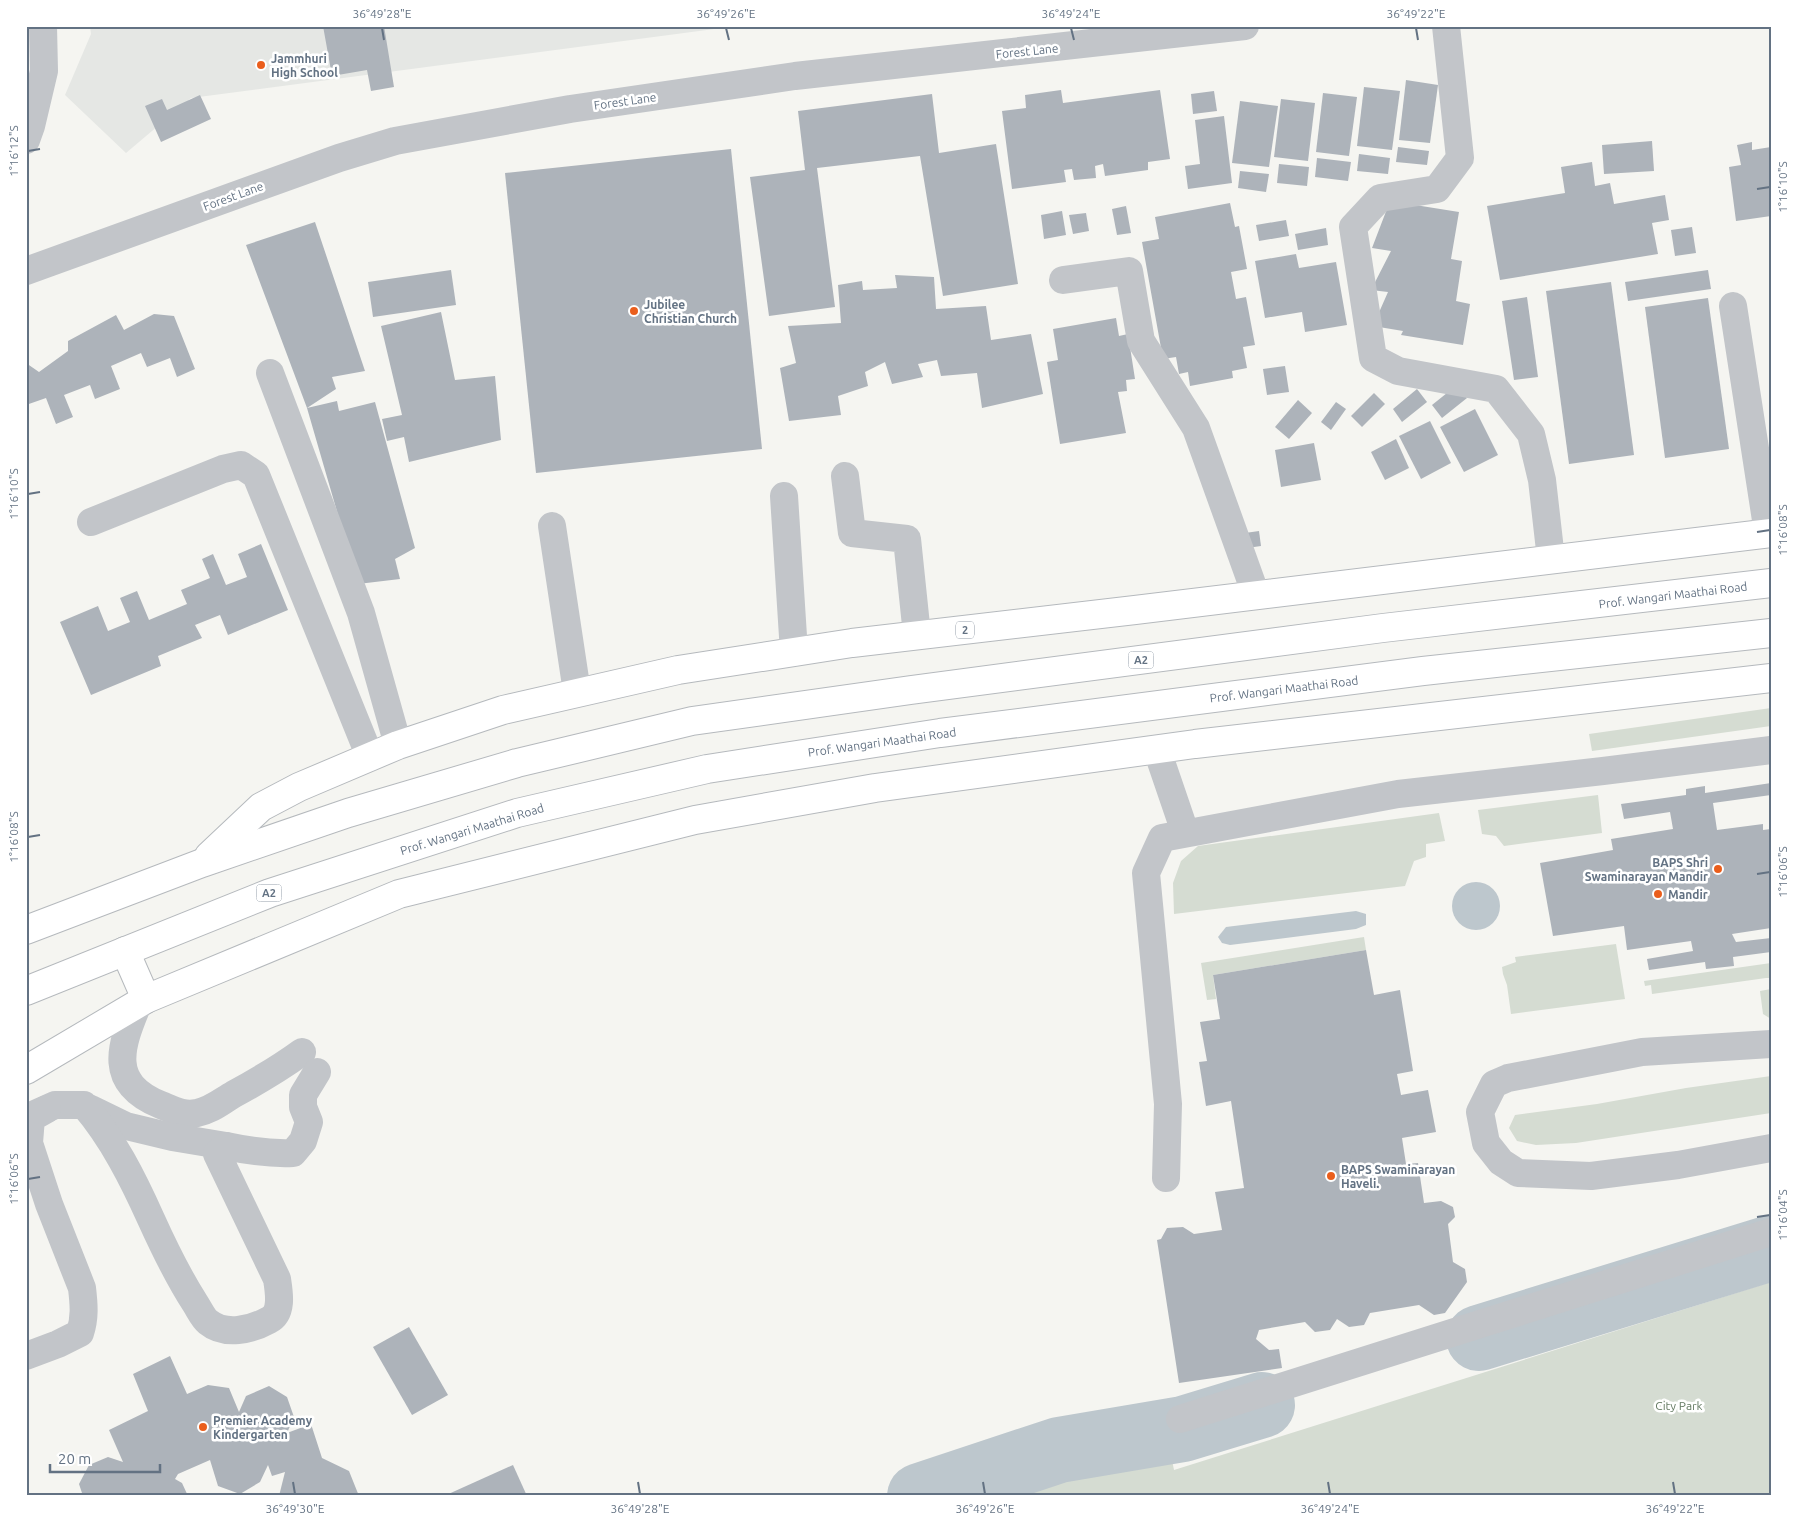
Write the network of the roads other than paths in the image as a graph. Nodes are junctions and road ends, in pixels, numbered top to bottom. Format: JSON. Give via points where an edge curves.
{"nodes":[{"id":1,"x":42,"y":26,"type":"edge"},
{"id":2,"x":1245,"y":26,"type":"edge"},
{"id":3,"x":1446,"y":26,"type":"edge"},
{"id":4,"x":26,"y":140,"type":"edge"},
{"id":5,"x":26,"y":270,"type":"edge"},
{"id":6,"x":1063,"y":280,"type":"dead end"},
{"id":7,"x":1733,"y":306,"type":"dead end"},
{"id":8,"x":270,"y":373,"type":"dead end"},
{"id":9,"x":845,"y":476,"type":"dead end"},
{"id":10,"x":784,"y":496,"type":"dead end"},
{"id":11,"x":91,"y":522,"type":"dead end"},
{"id":12,"x":552,"y":526,"type":"dead end"},
{"id":13,"x":1770,"y":533,"type":"edge"},
{"id":14,"x":1551,"y":559,"type":"junction"},
{"id":15,"x":1771,"y":584,"type":"edge"},
{"id":16,"x":1256,"y":596,"type":"junction"},
{"id":17,"x":1771,"y":633,"type":"edge"},
{"id":18,"x":917,"y":635,"type":"junction"},
{"id":19,"x":794,"y":652,"type":"junction"},
{"id":20,"x":1771,"y":678,"type":"edge"},
{"id":21,"x":577,"y":692,"type":"junction"},
{"id":22,"x":398,"y":745,"type":"junction"},
{"id":23,"x":1157,"y":750,"type":"junction"},
{"id":24,"x":1771,"y":750,"type":"edge"},
{"id":25,"x":370,"y":756,"type":"junction"},
{"id":26,"x":1185,"y":832,"type":"junction"},
{"id":27,"x":202,"y":863,"type":"junction"},
{"id":28,"x":26,"y":930,"type":"edge"},
{"id":29,"x":125,"y":951,"type":"junction"},
{"id":30,"x":26,"y":991,"type":"edge"},
{"id":31,"x":142,"y":1002,"type":"junction"},
{"id":32,"x":1771,"y":1044,"type":"edge"},
{"id":33,"x":26,"y":1070,"type":"edge"},
{"id":34,"x":55,"y":1105,"type":"junction"},
{"id":35,"x":84,"y":1105,"type":"junction"},
{"id":36,"x":26,"y":1118,"type":"edge"},
{"id":37,"x":226,"y":1146,"type":"junction"},
{"id":38,"x":1771,"y":1148,"type":"edge"},
{"id":39,"x":1166,"y":1178,"type":"dead end"},
{"id":40,"x":1771,"y":1232,"type":"edge"},
{"id":41,"x":26,"y":1356,"type":"edge"},
{"id":42,"x":1180,"y":1418,"type":"dead end"}],
"edges":[{"from":1,"to":4,"type":"street","via":[[44,71]]},
{"from":2,"to":5,"type":"street","name":"Forest Lane","via":[[795,76],[570,109],[395,142],[339,158]]},
{"from":3,"to":14,"type":"street","via":[[1460,158],[1437,189],[1380,198],[1353,227],[1372,358],[1398,371],[1496,389],[1531,434],[1542,480]]},
{"from":6,"to":16,"type":"street","via":[[1129,271],[1140,341],[1196,428]]},
{"from":7,"to":13,"type":"street"},
{"from":8,"to":22,"type":"street","via":[[361,613]]},
{"from":9,"to":18,"type":"street","via":[[852,533],[907,539]]},
{"from":10,"to":19,"type":"street"},
{"from":11,"to":25,"type":"street","via":[[223,469],[241,465],[256,475]]},
{"from":12,"to":21,"type":"street"},
{"from":13,"to":14,"type":"main road","number":"2"},
{"from":14,"to":16,"type":"main road","number":"2"},
{"from":15,"to":27,"type":"main road","name":"Prof. Wangari Maathai Road","number":"A2","via":[[1383,628],[702,720],[517,763],[348,813]]},
{"from":16,"to":18,"type":"main road","number":"2"},
{"from":17,"to":29,"type":"main road","name":"Prof. Wangari Maathai Road","number":"A2","via":[[1423,671],[940,733],[707,769],[517,813],[270,893]]},
{"from":18,"to":19,"type":"main road","number":"2"},
{"from":19,"to":21,"type":"main road","number":"2","via":[[678,670]]},
{"from":20,"to":23,"type":"main road"},
{"from":21,"to":22,"type":"main road","number":"2","via":[[503,710]]},
{"from":22,"to":25,"type":"main road","number":"2"},
{"from":23,"to":26,"type":"street"},
{"from":23,"to":31,"type":"main road","via":[[875,788],[695,820],[602,842],[399,894]]},
{"from":24,"to":26,"type":"street","via":[[1398,794]]},
{"from":25,"to":27,"type":"main road","number":"2","via":[[261,807]]},
{"from":26,"to":39,"type":"street","via":[[1162,838],[1146,873],[1168,1104]]},
{"from":27,"to":28,"type":"main road","name":"Prof. Wangari Maathai Road","number":"A2"},
{"from":29,"to":30,"type":"main road","name":"Prof. Wangari Maathai Road","number":"A2"},
{"from":29,"to":31,"type":"main road"},
{"from":31,"to":33,"type":"main road"},
{"from":31,"to":37,"type":"street","via":[[122,1046],[126,1078],[137,1092],[149,1100],[182,1114],[196,1114],[212,1108],[265,1078],[309,1062],[303,1095],[303,1107],[309,1122],[303,1142],[293,1153],[251,1152]]},
{"from":32,"to":38,"type":"street","via":[[1642,1052],[1508,1078],[1494,1084],[1480,1112],[1486,1143],[1501,1162],[1518,1173],[1591,1176],[1678,1165]]},
{"from":34,"to":35,"type":"street"},
{"from":34,"to":36,"type":"street"},
{"from":34,"to":41,"type":"street","via":[[31,1118],[29,1143],[82,1288],[84,1320],[80,1333]]},
{"from":35,"to":37,"type":"street","via":[[126,1126]]},
{"from":35,"to":37,"type":"street","via":[[102,1126],[118,1153],[168,1257],[207,1322],[223,1330],[240,1330],[259,1326],[272,1318],[280,1301],[277,1279],[217,1154]]},
{"from":40,"to":42,"type":"street"}]}
